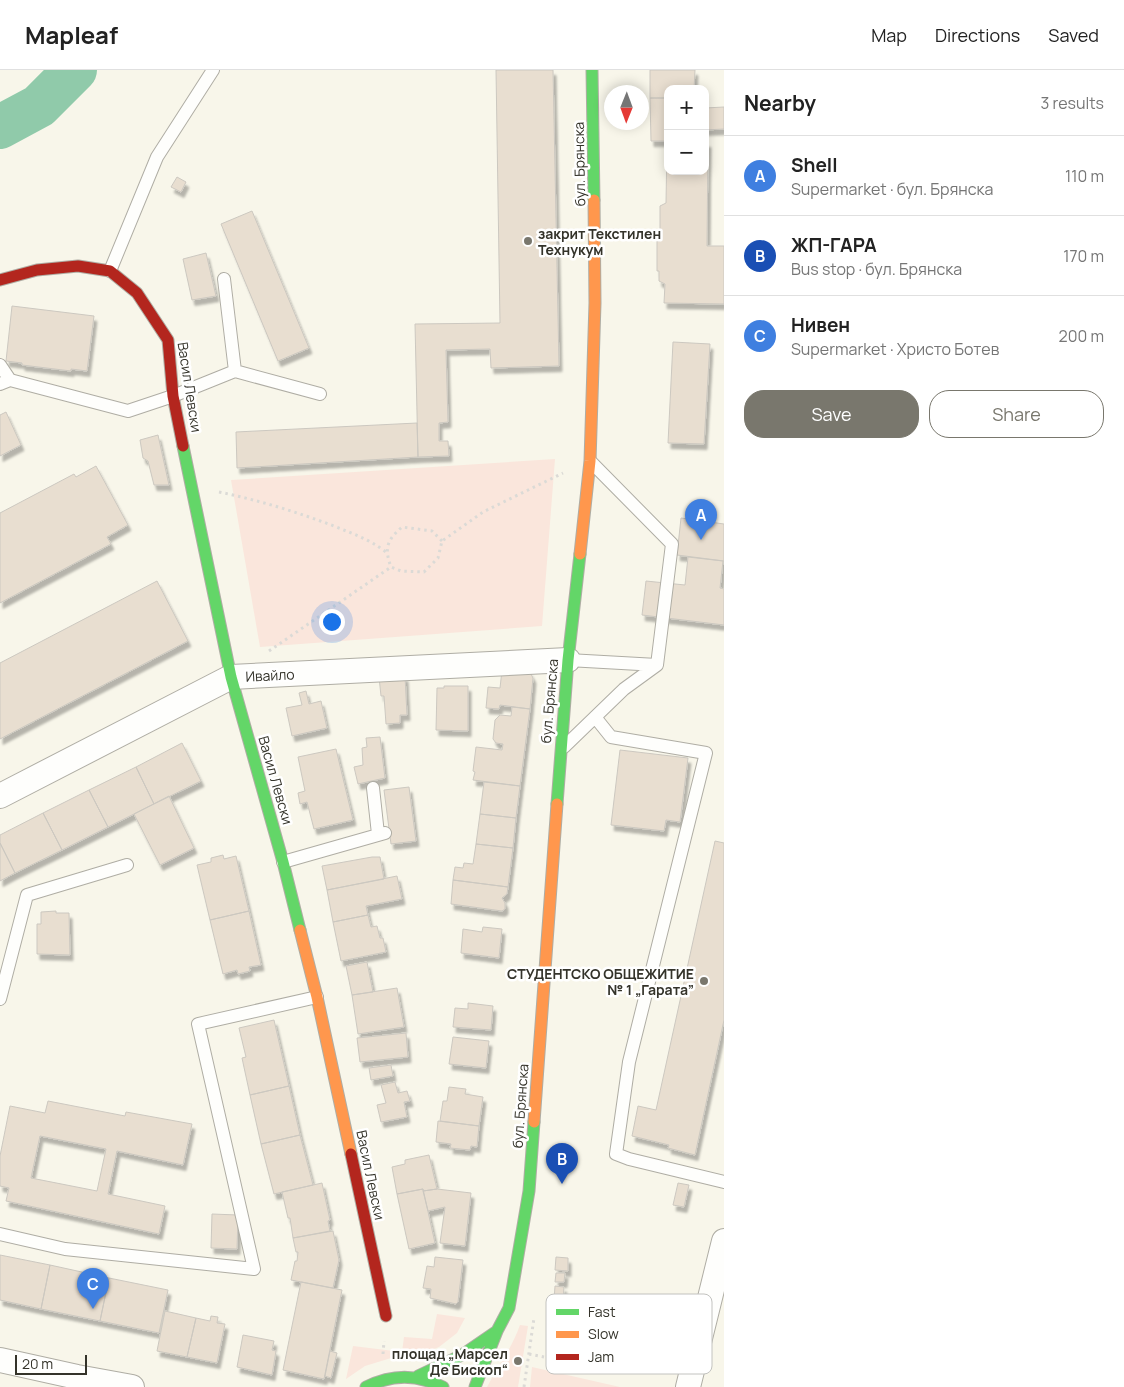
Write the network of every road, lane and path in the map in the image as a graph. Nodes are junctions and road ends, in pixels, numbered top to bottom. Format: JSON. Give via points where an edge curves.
{"nodes":[{"id":1,"x":212,"y":70,"type":"edge"},
{"id":2,"x":592,"y":70,"type":"edge"},
{"id":3,"x":110,"y":271,"type":"junction"},
{"id":4,"x":224,"y":279,"type":"dead end"},
{"id":5,"x":0,"y":280,"type":"edge"},
{"id":6,"x":0,"y":365,"type":"edge"},
{"id":7,"x":235,"y":372,"type":"junction"},
{"id":8,"x":5,"y":382,"type":"edge"},
{"id":9,"x":320,"y":394,"type":"dead end"},
{"id":10,"x":174,"y":396,"type":"junction"},
{"id":11,"x":590,"y":461,"type":"junction"},
{"id":12,"x":193,"y":491,"type":"junction"},
{"id":13,"x":442,"y":541,"type":"junction"},
{"id":14,"x":386,"y":553,"type":"junction"},
{"id":15,"x":391,"y":567,"type":"junction"},
{"id":16,"x":263,"y":655,"type":"dead end"},
{"id":17,"x":568,"y":660,"type":"junction"},
{"id":18,"x":657,"y":665,"type":"junction"},
{"id":19,"x":232,"y":676,"type":"junction"},
{"id":20,"x":595,"y":717,"type":"junction"},
{"id":21,"x":560,"y":751,"type":"junction"},
{"id":22,"x":372,"y":788,"type":"dead end"},
{"id":23,"x":0,"y":796,"type":"edge"},
{"id":24,"x":284,"y":862,"type":"junction"},
{"id":25,"x":127,"y":865,"type":"dead end"},
{"id":26,"x":317,"y":997,"type":"junction"},
{"id":27,"x":0,"y":999,"type":"edge"},
{"id":28,"x":724,"y":1182,"type":"edge"},
{"id":29,"x":0,"y":1234,"type":"edge"},
{"id":30,"x":724,"y":1242,"type":"edge"},
{"id":31,"x":711,"y":1294,"type":"edge"},
{"id":32,"x":509,"y":1308,"type":"junction"},
{"id":33,"x":386,"y":1316,"type":"joint"},
{"id":34,"x":497,"y":1331,"type":"junction"},
{"id":35,"x":529,"y":1354,"type":"junction"},
{"id":36,"x":544,"y":1357,"type":"dead end"},
{"id":37,"x":0,"y":1360,"type":"edge"},
{"id":38,"x":691,"y":1374,"type":"edge"},
{"id":39,"x":418,"y":1376,"type":"junction"},
{"id":40,"x":380,"y":1380,"type":"junction"},
{"id":41,"x":76,"y":1382,"type":"edge"},
{"id":42,"x":132,"y":1387,"type":"edge"},
{"id":43,"x":366,"y":1387,"type":"edge"},
{"id":44,"x":443,"y":1387,"type":"edge"},
{"id":45,"x":475,"y":1387,"type":"edge"},
{"id":46,"x":524,"y":1387,"type":"edge"},
{"id":47,"x":688,"y":1387,"type":"edge"}],
"edges":[{"from":1,"to":3,"type":"lane","via":[[156,157]]},
{"from":2,"to":11,"type":"main road","name":"бул. Брянска","via":[[595,303]]},
{"from":3,"to":5,"type":"main road","via":[[78,266],[37,270]]},
{"from":3,"to":10,"type":"main road","name":"Васил Левски","via":[[137,293],[168,340]]},
{"from":4,"to":7,"type":"lane"},
{"from":6,"to":8,"type":"lane"},
{"from":7,"to":9,"type":"lane"},
{"from":7,"to":10,"type":"lane"},
{"from":8,"to":10,"type":"lane","via":[[128,411]]},
{"from":10,"to":12,"type":"main road","name":"Васил Левски"},
{"from":11,"to":13,"type":"path","via":[[483,512]]},
{"from":11,"to":17,"type":"main road","name":"бул. Брянска"},
{"from":11,"to":18,"type":"lane","via":[[672,544]]},
{"from":12,"to":14,"type":"path","via":[[214,491],[248,498],[318,520],[372,541]]},
{"from":12,"to":19,"type":"main road","name":"Васил Левски"},
{"from":13,"to":14,"type":"path","via":[[432,531],[402,527],[391,536]]},
{"from":13,"to":15,"type":"path","via":[[438,558],[424,572]]},
{"from":14,"to":15,"type":"path"},
{"from":15,"to":16,"type":"path"},
{"from":17,"to":18,"type":"lane"},
{"from":17,"to":19,"type":"street","name":"Ивайло"},
{"from":17,"to":21,"type":"main road","name":"бул. Брянска"},
{"from":18,"to":20,"type":"lane","via":[[624,689]]},
{"from":19,"to":23,"type":"street","name":"Ивайло"},
{"from":19,"to":24,"type":"main road","name":"Васил Левски"},
{"from":20,"to":21,"type":"lane"},
{"from":20,"to":28,"type":"lane","via":[[611,737],[706,753],[629,1062],[616,1154]]},
{"from":21,"to":32,"type":"main road","name":"бул. Брянска","via":[[529,1191]]},
{"from":22,"to":24,"type":"lane","via":[[382,834]]},
{"from":24,"to":26,"type":"main road","name":"Васил Левски"},
{"from":25,"to":27,"type":"lane","via":[[27,896]]},
{"from":26,"to":29,"type":"lane","via":[[198,1024],[254,1269],[65,1249]]},
{"from":26,"to":33,"type":"main road","name":"Васил Левски"},
{"from":30,"to":31,"type":"street"},
{"from":32,"to":34,"type":"main road","name":"бул. Брянска"},
{"from":32,"to":35,"type":"path","via":[[535,1314]]},
{"from":33,"to":40,"type":"path"},
{"from":34,"to":39,"type":"main road","name":"бул. Брянска","via":[[462,1355]]},
{"from":34,"to":45,"type":"main road","name":"бул. Брянска"},
{"from":35,"to":36,"type":"path"},
{"from":35,"to":46,"type":"path"},
{"from":37,"to":41,"type":"street"},
{"from":38,"to":47,"type":"street"},
{"from":39,"to":40,"type":"main road","via":[[399,1375]]},
{"from":39,"to":44,"type":"main road"},
{"from":40,"to":43,"type":"main road"},
{"from":41,"to":42,"type":"street"}]}
